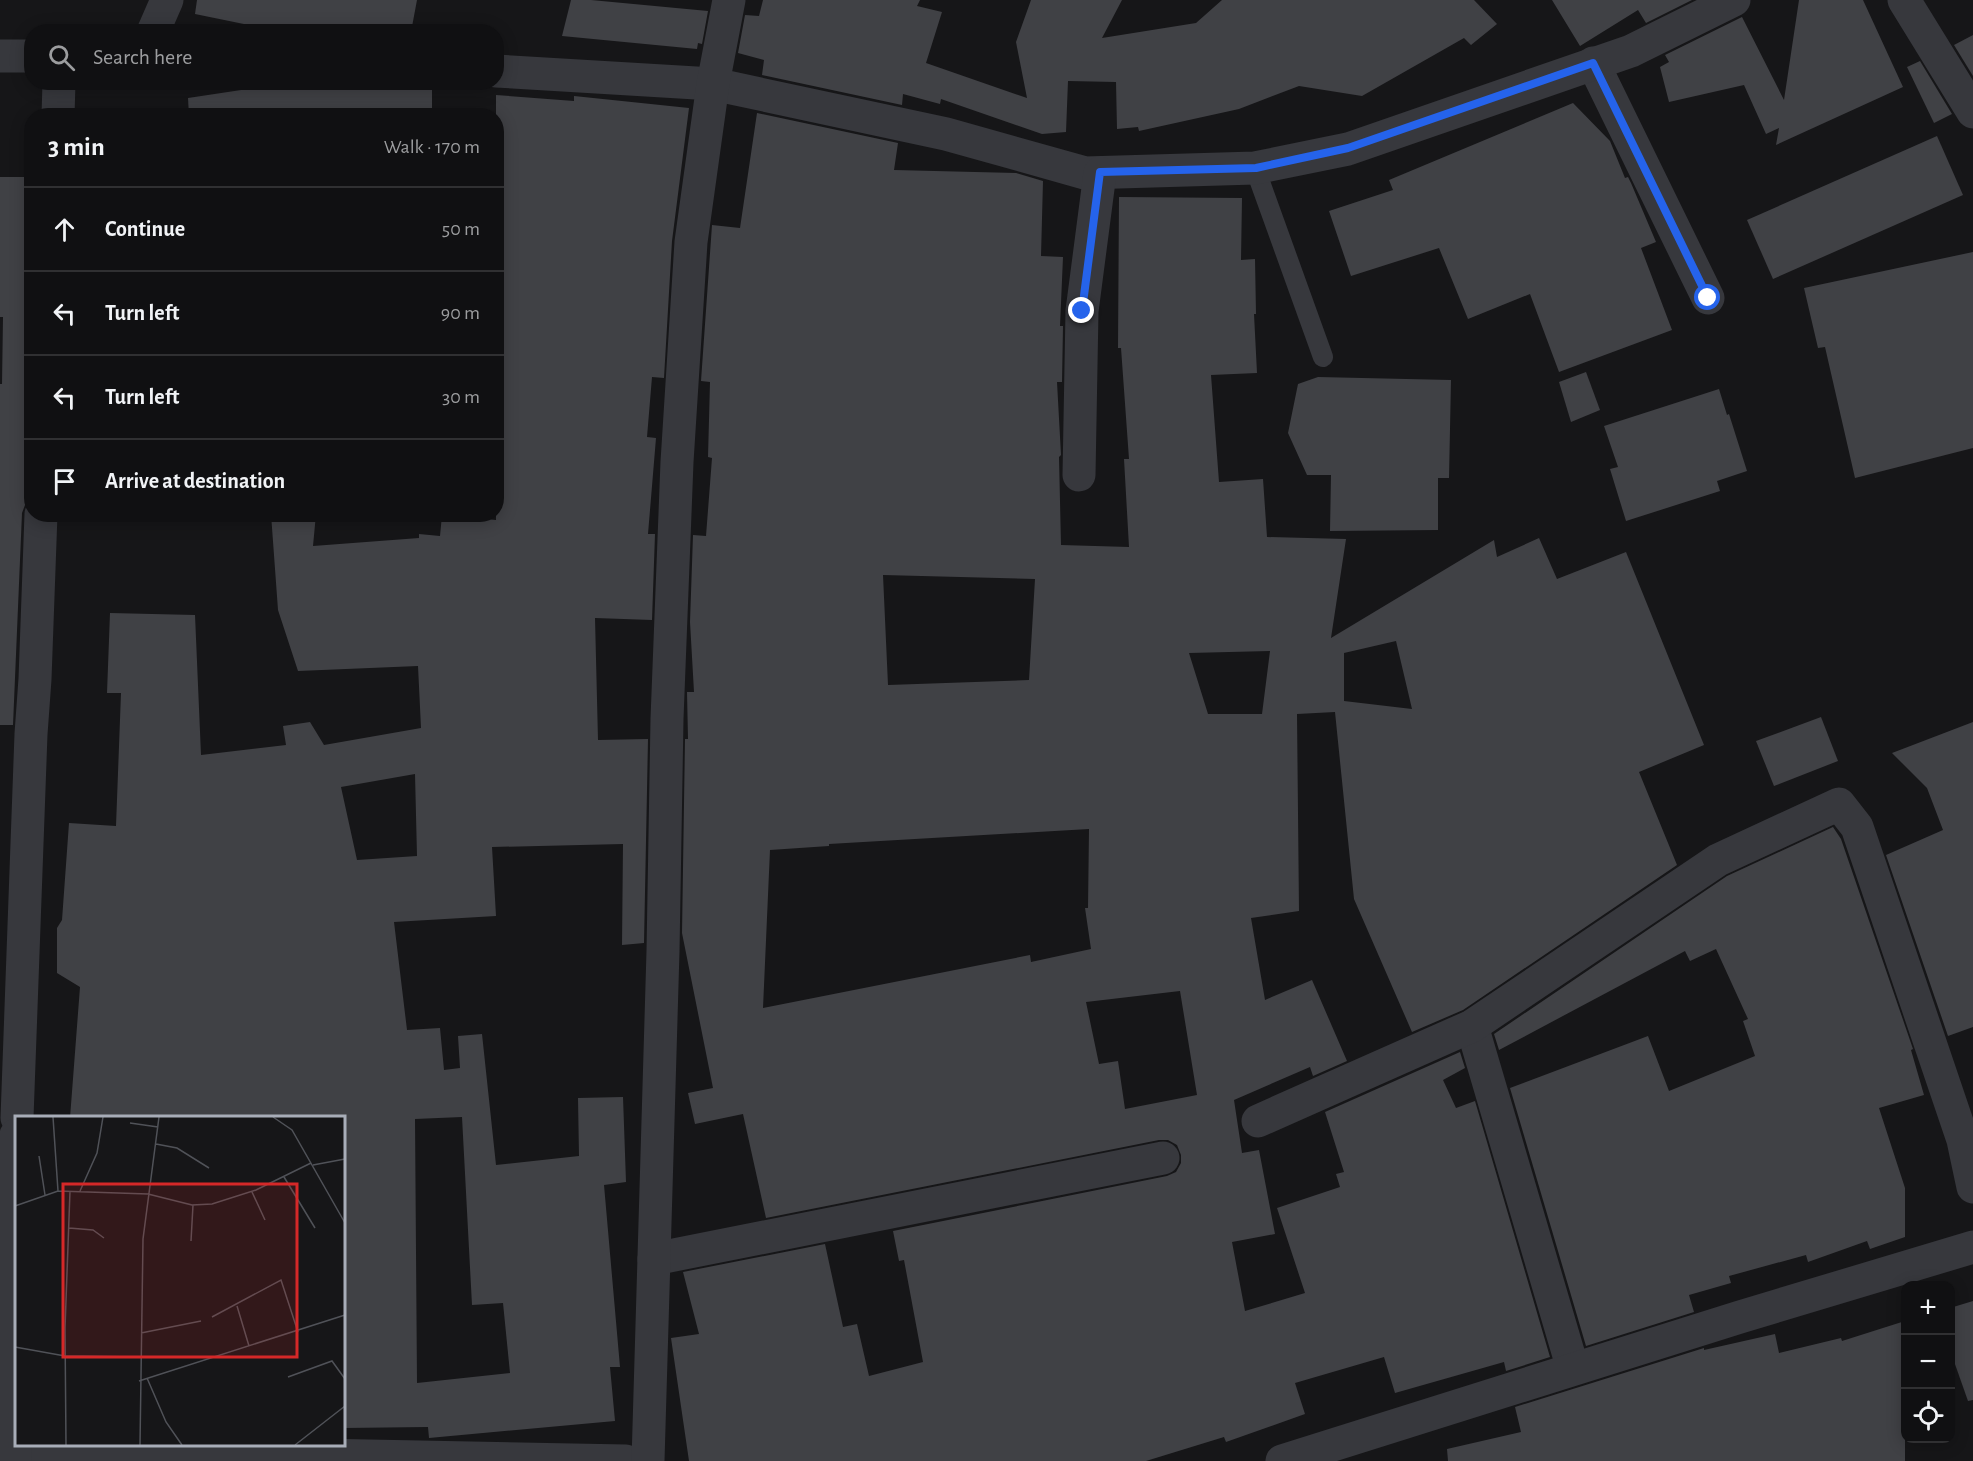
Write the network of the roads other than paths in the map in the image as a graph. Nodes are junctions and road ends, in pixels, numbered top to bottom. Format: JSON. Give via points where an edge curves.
{"nodes":[{"id":1,"x":167,"y":0,"type":"edge"},
{"id":2,"x":729,"y":0,"type":"edge"},
{"id":3,"x":1734,"y":0,"type":"edge"},
{"id":4,"x":1904,"y":0,"type":"edge"},
{"id":5,"x":156,"y":24,"type":"edge"},
{"id":6,"x":0,"y":56,"type":"edge"},
{"id":7,"x":24,"y":56,"type":"edge"},
{"id":8,"x":1593,"y":63,"type":"junction"},
{"id":9,"x":504,"y":71,"type":"edge"},
{"id":10,"x":713,"y":84,"type":"junction"},
{"id":11,"x":59,"y":90,"type":"edge"},
{"id":12,"x":58,"y":108,"type":"edge"},
{"id":13,"x":1973,"y":112,"type":"edge"},
{"id":14,"x":1256,"y":168,"type":"junction"},
{"id":15,"x":1100,"y":172,"type":"junction"},
{"id":16,"x":1708,"y":298,"type":"dead end"},
{"id":17,"x":1323,"y":357,"type":"dead end"},
{"id":18,"x":1079,"y":475,"type":"dead end"},
{"id":19,"x":41,"y":522,"type":"edge"},
{"id":20,"x":1472,"y":1026,"type":"junction"},
{"id":21,"x":17,"y":1116,"type":"edge"},
{"id":22,"x":1258,"y":1121,"type":"dead end"},
{"id":23,"x":1163,"y":1158,"type":"dead end"},
{"id":24,"x":15,"y":1173,"type":"edge"},
{"id":25,"x":1973,"y":1187,"type":"edge"},
{"id":26,"x":1973,"y":1247,"type":"edge"},
{"id":27,"x":654,"y":1259,"type":"junction"},
{"id":28,"x":1573,"y":1369,"type":"junction"},
{"id":29,"x":10,"y":1452,"type":"edge"},
{"id":30,"x":626,"y":1461,"type":"edge"},
{"id":31,"x":648,"y":1461,"type":"edge"},
{"id":32,"x":1282,"y":1461,"type":"edge"}],
"edges":[{"from":1,"to":5,"type":"street"},
{"from":2,"to":10,"type":"street"},
{"from":3,"to":8,"type":"street","via":[[1631,51]]},
{"from":4,"to":13,"type":"street"},
{"from":6,"to":7,"type":"street"},
{"from":8,"to":14,"type":"street","via":[[1348,148]]},
{"from":8,"to":16,"type":"street"},
{"from":9,"to":10,"type":"street"},
{"from":10,"to":15,"type":"street","via":[[946,134],[1085,173]]},
{"from":10,"to":27,"type":"street","via":[[691,242],[677,462]]},
{"from":11,"to":12,"type":"street"},
{"from":14,"to":15,"type":"street"},
{"from":14,"to":17,"type":"lane"},
{"from":15,"to":18,"type":"street","via":[[1082,311]]},
{"from":19,"to":21,"type":"street"},
{"from":20,"to":22,"type":"street"},
{"from":20,"to":25,"type":"street","via":[[1718,860],[1839,804],[1857,826],[1963,1140]]},
{"from":20,"to":28,"type":"street"},
{"from":23,"to":27,"type":"street"},
{"from":24,"to":29,"type":"street"},
{"from":26,"to":28,"type":"street"},
{"from":27,"to":31,"type":"street"},
{"from":28,"to":32,"type":"street"},
{"from":29,"to":30,"type":"street"}]}
